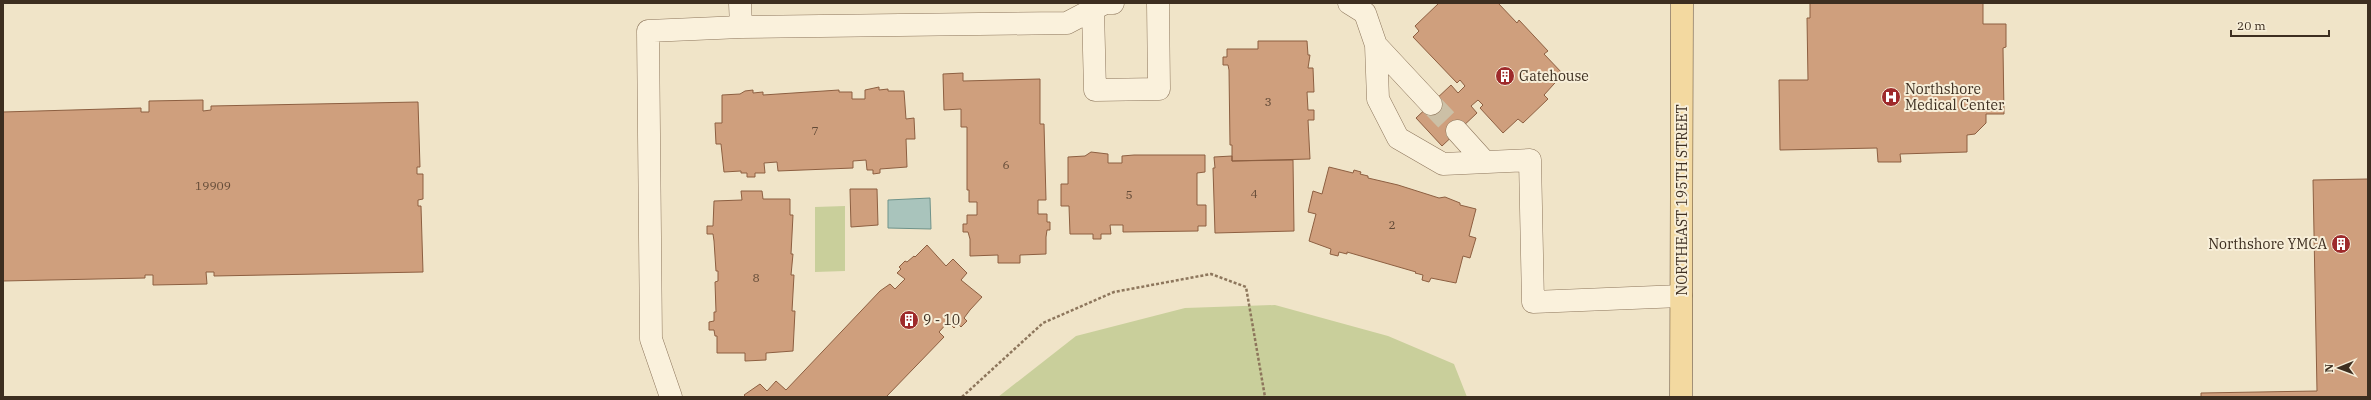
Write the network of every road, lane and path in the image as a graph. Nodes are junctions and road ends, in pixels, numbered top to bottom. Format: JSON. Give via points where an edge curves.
{"nodes":[{"id":1,"x":740,"y":3,"type":"edge"},
{"id":2,"x":1158,"y":3,"type":"edge"},
{"id":3,"x":1349,"y":3,"type":"edge"},
{"id":4,"x":1682,"y":3,"type":"edge"},
{"id":5,"x":1103,"y":6,"type":"edge"},
{"id":6,"x":741,"y":27,"type":"junction"},
{"id":7,"x":1376,"y":45,"type":"junction"},
{"id":8,"x":1431,"y":104,"type":"tunnel mouth"},
{"id":9,"x":1457,"y":131,"type":"tunnel mouth"},
{"id":10,"x":1485,"y":162,"type":"junction"},
{"id":11,"x":1681,"y":296,"type":"junction"},
{"id":12,"x":671,"y":397,"type":"edge"},
{"id":13,"x":962,"y":397,"type":"edge"},
{"id":14,"x":1265,"y":397,"type":"edge"},
{"id":15,"x":1680,"y":397,"type":"edge"}],
"edges":[{"from":1,"to":6,"type":"lane"},
{"from":2,"to":5,"type":"lane","via":[[1159,89],[1096,90]]},
{"from":3,"to":7,"type":"lane","via":[[1365,13]]},
{"from":4,"to":11,"type":"main road","name":"NORTHEAST 195TH STREET"},
{"from":5,"to":6,"type":"lane","via":[[1067,23]]},
{"from":6,"to":12,"type":"lane","via":[[648,31],[651,339]]},
{"from":7,"to":8,"type":"lane"},
{"from":7,"to":10,"type":"lane","via":[[1378,99],[1398,138],[1443,164]]},
{"from":9,"to":10,"type":"lane"},
{"from":10,"to":11,"type":"lane","via":[[1530,160],[1533,302]]},
{"from":11,"to":15,"type":"main road","name":"NORTHEAST 195TH STREET"},
{"from":13,"to":14,"type":"path","via":[[1043,322],[1114,292],[1211,274],[1246,287]]}]}
